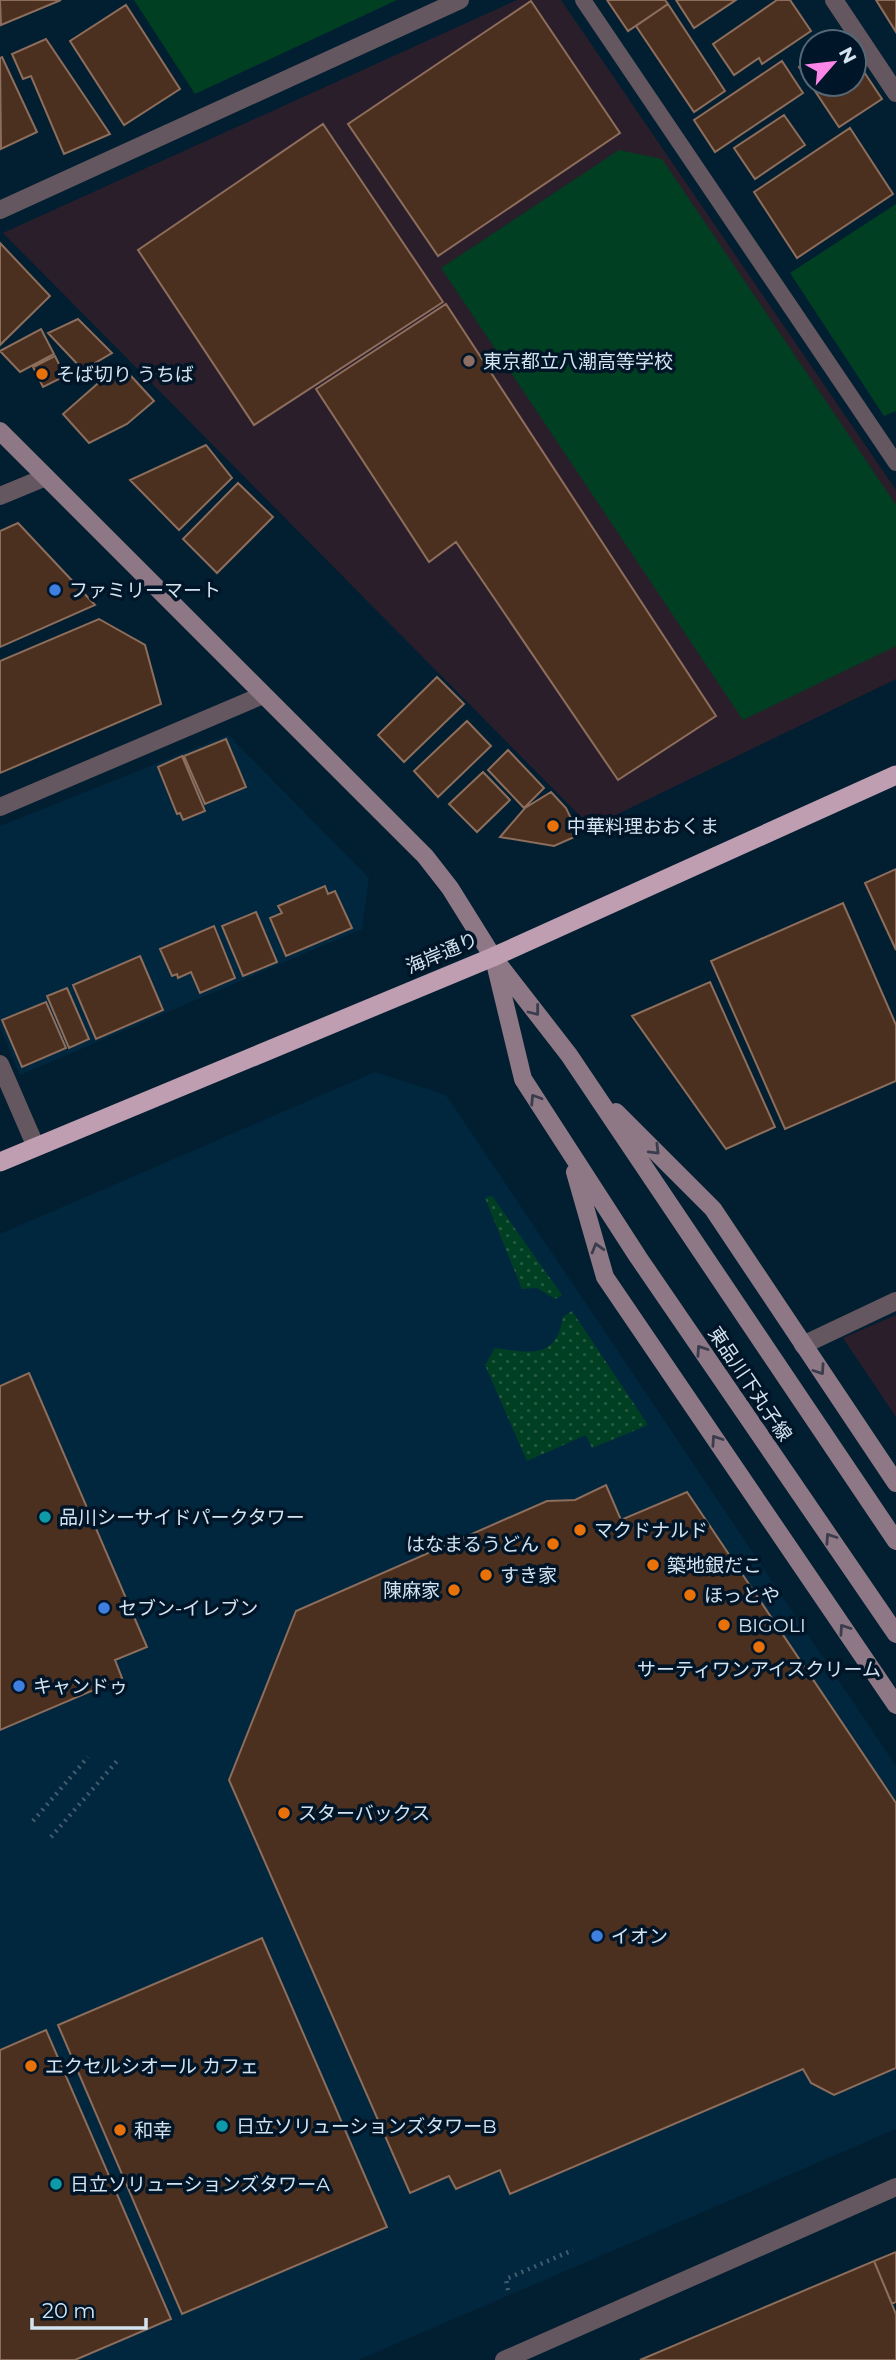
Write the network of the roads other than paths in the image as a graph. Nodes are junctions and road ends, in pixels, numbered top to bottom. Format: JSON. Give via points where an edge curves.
{"nodes":[{"id":1,"x":460,"y":0,"type":"edge"},
{"id":2,"x":583,"y":0,"type":"edge"},
{"id":3,"x":834,"y":0,"type":"edge"},
{"id":4,"x":896,"y":93,"type":"edge"},
{"id":5,"x":0,"y":210,"type":"edge"},
{"id":6,"x":0,"y":431,"type":"edge"},
{"id":7,"x":896,"y":463,"type":"edge"},
{"id":8,"x":46,"y":477,"type":"junction"},
{"id":9,"x":0,"y":496,"type":"edge"},
{"id":10,"x":263,"y":695,"type":"junction"},
{"id":11,"x":896,"y":775,"type":"edge"},
{"id":12,"x":0,"y":807,"type":"edge"},
{"id":13,"x":493,"y":957,"type":"junction"},
{"id":14,"x":0,"y":1064,"type":"edge"},
{"id":15,"x":589,"y":1084,"type":"junction"},
{"id":16,"x":36,"y":1147,"type":"junction"},
{"id":17,"x":571,"y":1157,"type":"junction"},
{"id":18,"x":0,"y":1162,"type":"edge"},
{"id":19,"x":896,"y":1301,"type":"edge"},
{"id":20,"x":803,"y":1345,"type":"junction"},
{"id":21,"x":896,"y":1483,"type":"edge"},
{"id":22,"x":896,"y":1541,"type":"edge"},
{"id":23,"x":896,"y":1634,"type":"edge"},
{"id":24,"x":896,"y":1705,"type":"edge"},
{"id":25,"x":896,"y":2187,"type":"edge"},
{"id":26,"x":504,"y":2360,"type":"edge"}],
"edges":[{"from":1,"to":5,"type":"street"},
{"from":2,"to":7,"type":"lane"},
{"from":3,"to":4,"type":"street"},
{"from":6,"to":8,"type":"main road"},
{"from":8,"to":9,"type":"street"},
{"from":8,"to":10,"type":"main road"},
{"from":10,"to":12,"type":"street"},
{"from":10,"to":13,"type":"main road","via":[[425,856]]},
{"from":11,"to":13,"type":"highway","name":"海岸通り"},
{"from":13,"to":15,"type":"main road","one_way":true},
{"from":13,"to":16,"type":"highway","name":"海岸通り"},
{"from":17,"to":13,"type":"main road","one_way":true,"via":[[523,1079]]},
{"from":14,"to":16,"type":"street"},
{"from":15,"to":20,"type":"main road","one_way":true,"via":[[713,1209]]},
{"from":15,"to":22,"type":"main road","name":"東品川下丸子線"},
{"from":16,"to":18,"type":"highway","name":"海岸通り"},
{"from":23,"to":17,"type":"main road","name":"東品川下丸子線","one_way":true},
{"from":24,"to":17,"type":"main road","one_way":true,"via":[[606,1277]]},
{"from":19,"to":20,"type":"street"},
{"from":20,"to":21,"type":"main road","one_way":true},
{"from":25,"to":26,"type":"street"}]}
